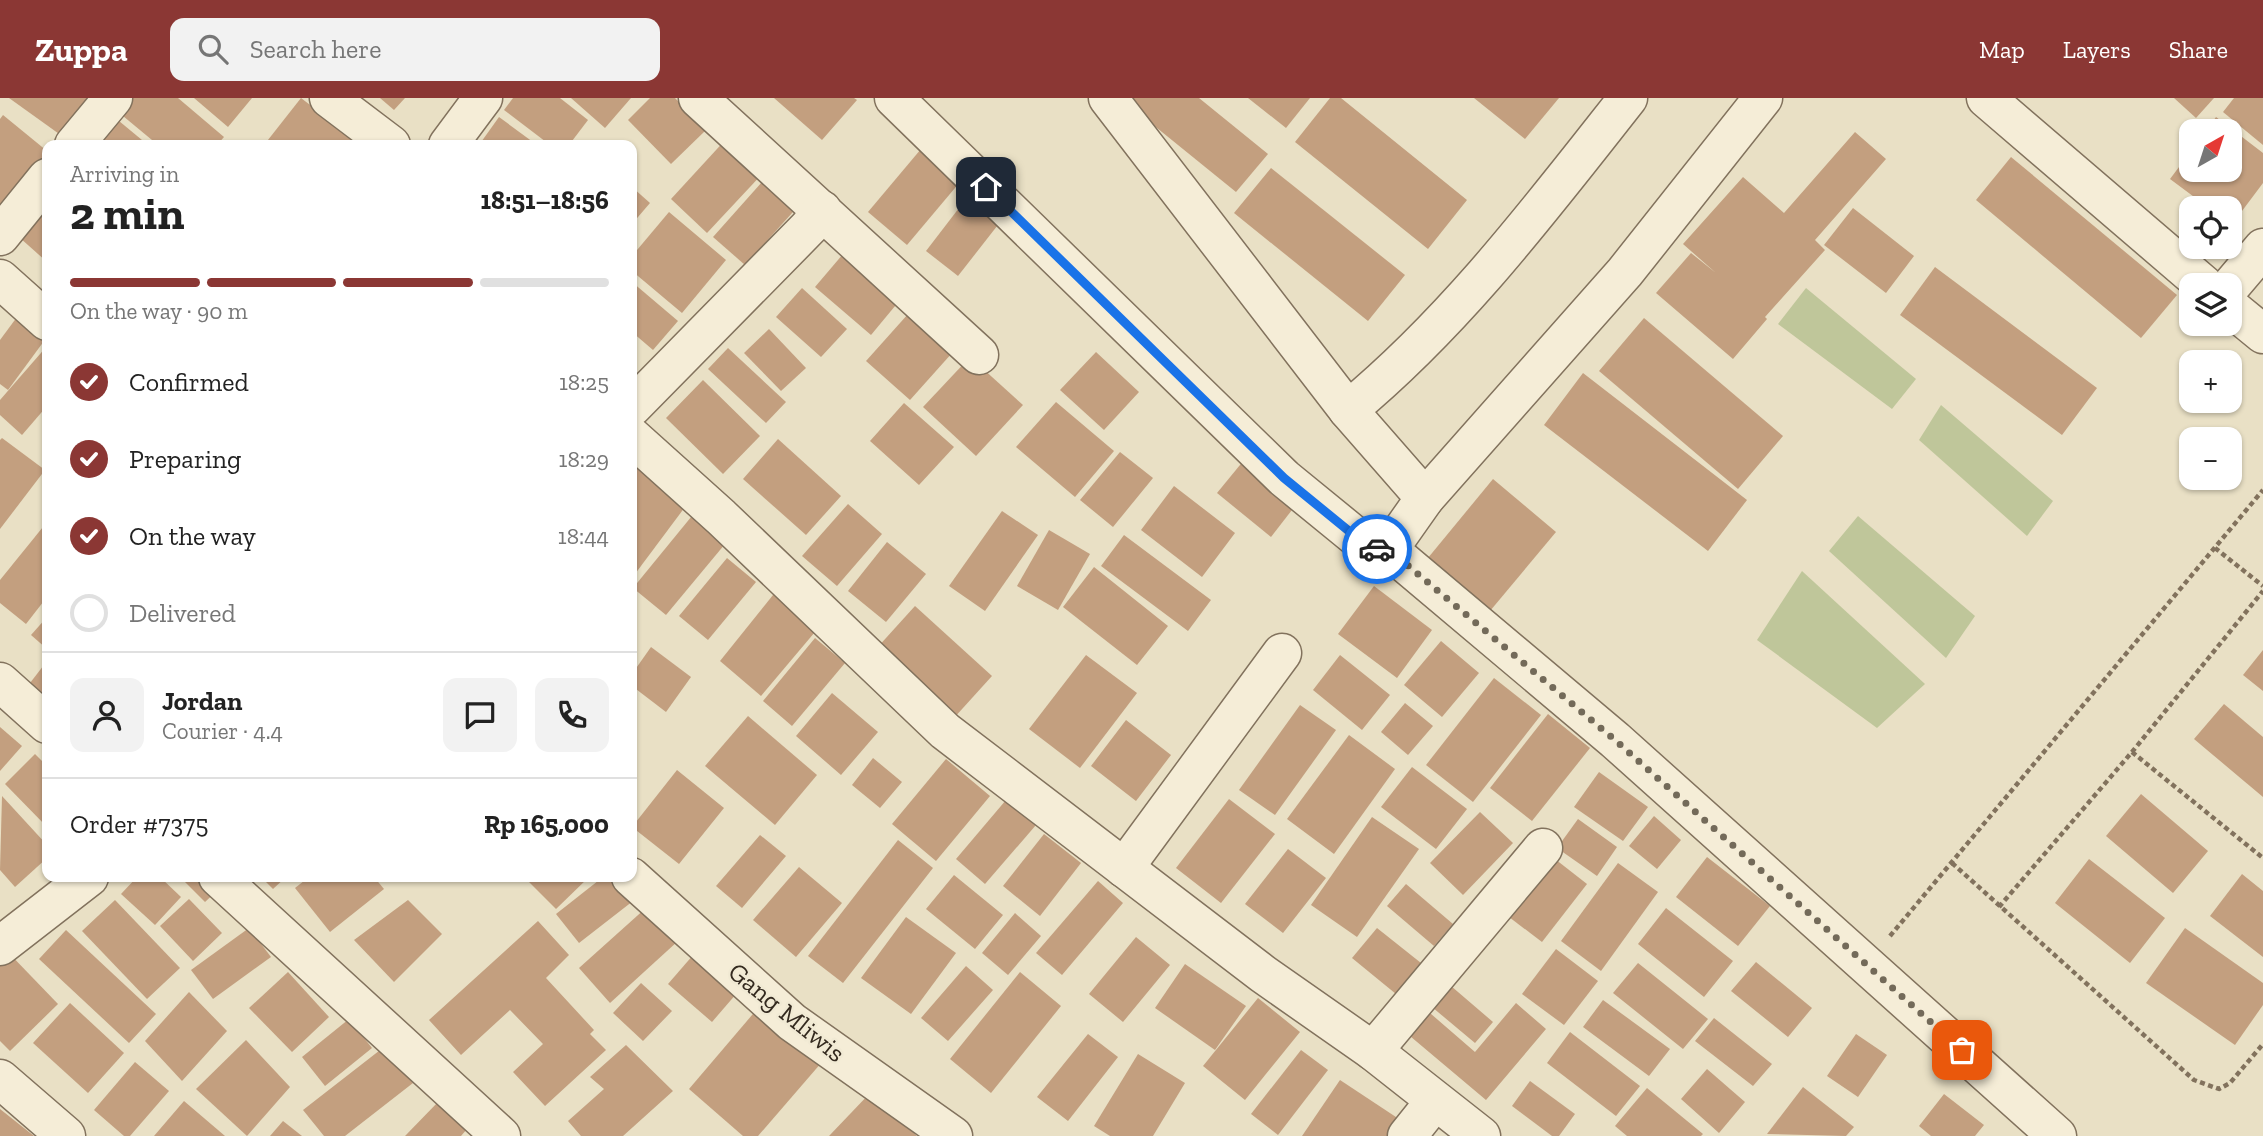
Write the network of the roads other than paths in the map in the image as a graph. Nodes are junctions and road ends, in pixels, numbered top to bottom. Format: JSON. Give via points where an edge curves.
{"nodes":[{"id":1,"x":113,"y":98,"type":"edge"},
{"id":2,"x":329,"y":98,"type":"edge"},
{"id":3,"x":483,"y":98,"type":"edge"},
{"id":4,"x":698,"y":98,"type":"edge"},
{"id":5,"x":894,"y":98,"type":"edge"},
{"id":6,"x":1108,"y":98,"type":"edge"},
{"id":7,"x":1628,"y":98,"type":"edge"},
{"id":8,"x":1763,"y":98,"type":"edge"},
{"id":9,"x":1986,"y":98,"type":"edge"},
{"id":10,"x":78,"y":140,"type":"edge"},
{"id":11,"x":384,"y":140,"type":"edge"},
{"id":12,"x":452,"y":140,"type":"edge"},
{"id":13,"x":42,"y":184,"type":"edge"},
{"id":14,"x":822,"y":210,"type":"junction"},
{"id":15,"x":0,"y":236,"type":"edge"},
{"id":16,"x":2263,"y":248,"type":"edge"},
{"id":17,"x":2190,"y":273,"type":"edge"},
{"id":18,"x":2242,"y":273,"type":"edge"},
{"id":19,"x":0,"y":279,"type":"edge"},
{"id":20,"x":42,"y":317,"type":"edge"},
{"id":21,"x":2242,"y":317,"type":"edge"},
{"id":22,"x":2263,"y":334,"type":"edge"},
{"id":23,"x":979,"y":355,"type":"dead end"},
{"id":24,"x":637,"y":402,"type":"edge"},
{"id":25,"x":1348,"y":411,"type":"junction"},
{"id":26,"x":637,"y":442,"type":"edge"},
{"id":27,"x":1425,"y":498,"type":"junction"},
{"id":28,"x":1387,"y":548,"type":"junction"},
{"id":29,"x":1282,"y":653,"type":"dead end"},
{"id":30,"x":0,"y":682,"type":"edge"},
{"id":31,"x":42,"y":720,"type":"edge"},
{"id":32,"x":1543,"y":848,"type":"dead end"},
{"id":33,"x":1124,"y":868,"type":"junction"},
{"id":34,"x":83,"y":882,"type":"edge"},
{"id":35,"x":223,"y":882,"type":"edge"},
{"id":36,"x":637,"y":882,"type":"edge"},
{"id":37,"x":0,"y":946,"type":"edge"},
{"id":38,"x":1374,"y":1051,"type":"junction"},
{"id":39,"x":0,"y":1079,"type":"edge"},
{"id":40,"x":1435,"y":1101,"type":"junction"},
{"id":41,"x":66,"y":1136,"type":"edge"},
{"id":42,"x":501,"y":1136,"type":"edge"},
{"id":43,"x":953,"y":1136,"type":"edge"},
{"id":44,"x":1407,"y":1136,"type":"edge"},
{"id":45,"x":1481,"y":1136,"type":"edge"},
{"id":46,"x":2057,"y":1136,"type":"edge"}],
"edges":[{"from":1,"to":10,"type":"street"},
{"from":2,"to":11,"type":"street"},
{"from":3,"to":12,"type":"street"},
{"from":4,"to":14,"type":"street"},
{"from":5,"to":28,"type":"street","via":[[1284,478],[1366,545]]},
{"from":6,"to":25,"type":"street"},
{"from":7,"to":25,"type":"street","via":[[1512,244],[1384,381]]},
{"from":8,"to":27,"type":"street","via":[[1625,272]]},
{"from":9,"to":17,"type":"street"},
{"from":13,"to":15,"type":"street"},
{"from":14,"to":23,"type":"street"},
{"from":14,"to":24,"type":"street"},
{"from":16,"to":18,"type":"street"},
{"from":19,"to":20,"type":"street"},
{"from":21,"to":22,"type":"street"},
{"from":25,"to":27,"type":"street"},
{"from":26,"to":33,"type":"street","via":[[945,732]]},
{"from":27,"to":28,"type":"street"},
{"from":28,"to":46,"type":"street","via":[[1615,740]]},
{"from":29,"to":33,"type":"street"},
{"from":30,"to":31,"type":"street"},
{"from":32,"to":38,"type":"street"},
{"from":33,"to":38,"type":"street"},
{"from":34,"to":37,"type":"street"},
{"from":35,"to":42,"type":"street"},
{"from":36,"to":43,"type":"street","name":"Gang Mliwis","via":[[792,1022]]},
{"from":38,"to":40,"type":"street"},
{"from":39,"to":41,"type":"street"},
{"from":40,"to":44,"type":"street"},
{"from":40,"to":45,"type":"street"}]}
